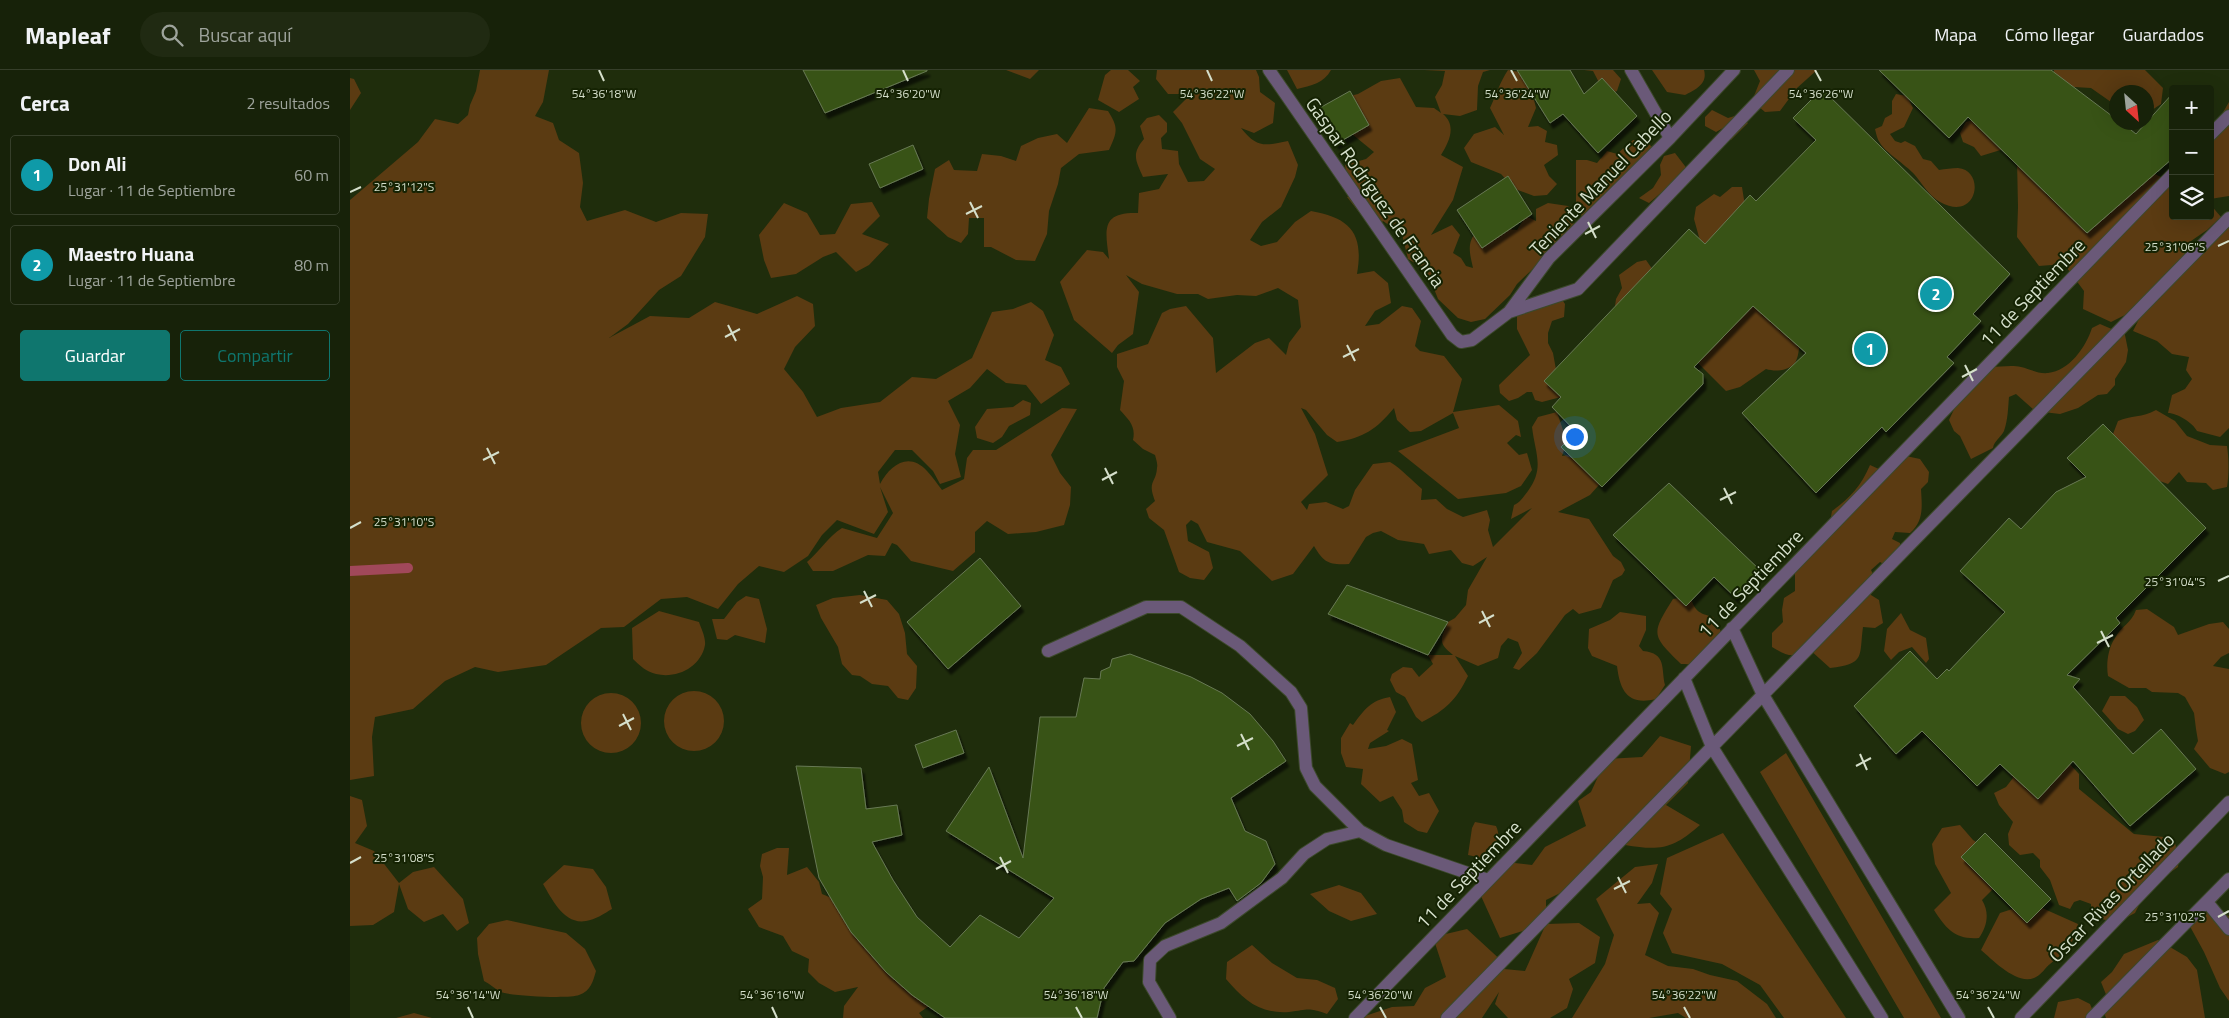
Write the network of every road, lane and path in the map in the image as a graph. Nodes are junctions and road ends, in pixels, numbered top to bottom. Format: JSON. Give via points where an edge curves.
{"nodes":[{"id":1,"x":1269,"y":70,"type":"edge"},
{"id":2,"x":1631,"y":70,"type":"edge"},
{"id":3,"x":1734,"y":70,"type":"edge"},
{"id":4,"x":1788,"y":70,"type":"edge"},
{"id":5,"x":2229,"y":116,"type":"edge"},
{"id":6,"x":2214,"y":131,"type":"edge"},
{"id":7,"x":1670,"y":138,"type":"junction"},
{"id":8,"x":2172,"y":175,"type":"edge"},
{"id":9,"x":2229,"y":218,"type":"edge"},
{"id":10,"x":1509,"y":312,"type":"junction"},
{"id":11,"x":1732,"y":628,"type":"junction"},
{"id":12,"x":1048,"y":651,"type":"dead end"},
{"id":13,"x":1684,"y":678,"type":"junction"},
{"id":14,"x":1763,"y":695,"type":"junction"},
{"id":15,"x":1712,"y":747,"type":"junction"},
{"id":16,"x":2229,"y":802,"type":"edge"},
{"id":17,"x":1360,"y":831,"type":"junction"},
{"id":18,"x":2229,"y":879,"type":"edge"},
{"id":19,"x":1488,"y":880,"type":"junction"},
{"id":20,"x":2207,"y":902,"type":"junction"},
{"id":21,"x":2229,"y":929,"type":"edge"},
{"id":22,"x":1170,"y":1018,"type":"edge"},
{"id":23,"x":1355,"y":1018,"type":"edge"},
{"id":24,"x":1447,"y":1018,"type":"edge"},
{"id":25,"x":1882,"y":1018,"type":"edge"},
{"id":26,"x":1959,"y":1018,"type":"edge"},
{"id":27,"x":2021,"y":1018,"type":"edge"},
{"id":28,"x":2092,"y":1018,"type":"edge"}],
"edges":[{"from":1,"to":10,"type":"street","name":"Gaspar Rodríguez de Francia","via":[[1452,335],[1461,342],[1472,340]]},
{"from":2,"to":7,"type":"street"},
{"from":3,"to":7,"type":"street","name":"Teniente Manuel Cabello"},
{"from":4,"to":10,"type":"street","via":[[1578,289]]},
{"from":5,"to":6,"type":"street"},
{"from":7,"to":10,"type":"street","name":"Teniente Manuel Cabello","via":[[1549,258]]},
{"from":8,"to":11,"type":"street","name":"11 de Septiembre"},
{"from":9,"to":14,"type":"street"},
{"from":11,"to":13,"type":"street","name":"11 de Septiembre"},
{"from":11,"to":14,"type":"street"},
{"from":12,"to":17,"type":"street","via":[[1146,607],[1181,607],[1240,646],[1291,692],[1301,708],[1306,768],[1315,786]]},
{"from":13,"to":15,"type":"street"},
{"from":13,"to":19,"type":"street","name":"11 de Septiembre"},
{"from":14,"to":15,"type":"street"},
{"from":14,"to":26,"type":"street"},
{"from":15,"to":24,"type":"street"},
{"from":15,"to":25,"type":"street"},
{"from":16,"to":27,"type":"street","name":"Óscar Rivas Ortellado"},
{"from":17,"to":19,"type":"street","via":[[1386,844]]},
{"from":17,"to":22,"type":"street","via":[[1327,839],[1304,854],[1282,878],[1221,923],[1165,946],[1150,960],[1149,982]]},
{"from":18,"to":20,"type":"street"},
{"from":19,"to":23,"type":"street","name":"11 de Septiembre"},
{"from":20,"to":21,"type":"street"},
{"from":20,"to":28,"type":"street"}]}
